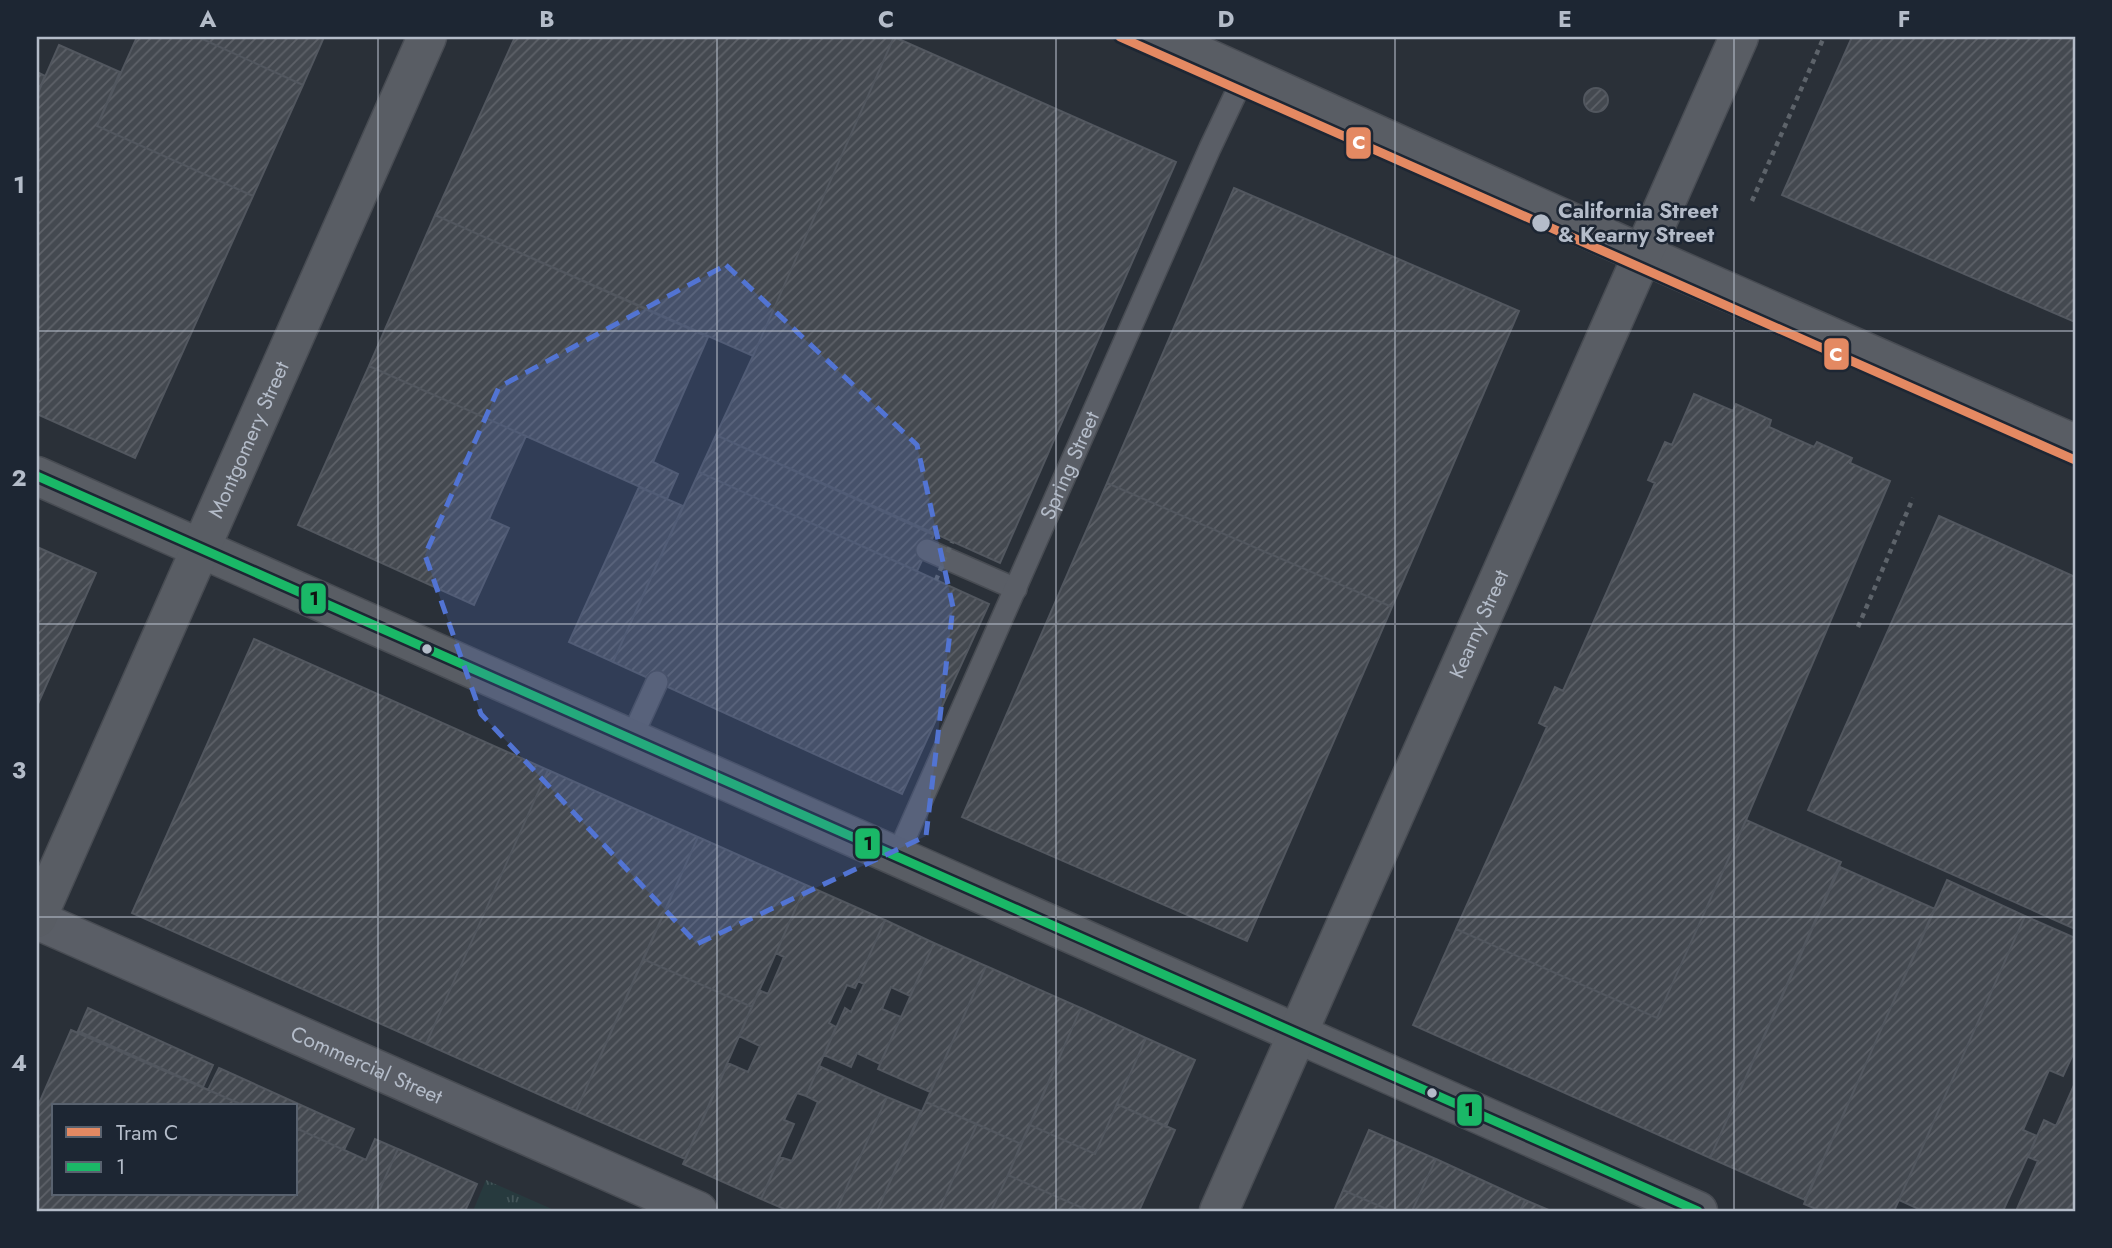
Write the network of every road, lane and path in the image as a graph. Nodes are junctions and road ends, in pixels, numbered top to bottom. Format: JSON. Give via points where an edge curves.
{"nodes":[{"id":1,"x":427,"y":37,"type":"edge"},
{"id":2,"x":1160,"y":37,"type":"edge"},
{"id":3,"x":1739,"y":37,"type":"edge"},
{"id":4,"x":1824,"y":37,"type":"edge"},
{"id":5,"x":1245,"y":74,"type":"junction"},
{"id":6,"x":1752,"y":201,"type":"dead end"},
{"id":7,"x":1642,"y":254,"type":"junction"},
{"id":8,"x":2075,"y":444,"type":"edge"},
{"id":9,"x":37,"y":476,"type":"edge"},
{"id":10,"x":1913,"y":498,"type":"dead end"},
{"id":11,"x":952,"y":542,"type":"dead end"},
{"id":12,"x":200,"y":548,"type":"junction"},
{"id":13,"x":927,"y":550,"type":"dead end"},
{"id":14,"x":936,"y":580,"type":"dead end"},
{"id":15,"x":1016,"y":589,"type":"junction"},
{"id":16,"x":1858,"y":627,"type":"dead end"},
{"id":17,"x":657,"y":682,"type":"dead end"},
{"id":18,"x":631,"y":739,"type":"junction"},
{"id":19,"x":897,"y":856,"type":"junction"},
{"id":20,"x":37,"y":919,"type":"edge"},
{"id":21,"x":1298,"y":1033,"type":"junction"},
{"id":22,"x":698,"y":1211,"type":"edge"},
{"id":23,"x":1219,"y":1211,"type":"edge"},
{"id":24,"x":1698,"y":1211,"type":"edge"}],
"edges":[{"from":1,"to":12,"type":"street","name":"Montgomery Street"},
{"from":2,"to":5,"type":"street"},
{"from":3,"to":7,"type":"street","name":"Kearny Street"},
{"from":4,"to":6,"type":"path"},
{"from":5,"to":7,"type":"street"},
{"from":5,"to":15,"type":"lane","name":"Spring Street"},
{"from":7,"to":8,"type":"street"},
{"from":7,"to":21,"type":"street","name":"Kearny Street"},
{"from":9,"to":12,"type":"street"},
{"from":10,"to":16,"type":"path"},
{"from":11,"to":14,"type":"path","bridge":true},
{"from":12,"to":18,"type":"street"},
{"from":12,"to":20,"type":"street","name":"Montgomery Street"},
{"from":13,"to":15,"type":"lane"},
{"from":15,"to":19,"type":"lane","name":"Spring Street"},
{"from":17,"to":18,"type":"lane"},
{"from":18,"to":19,"type":"street"},
{"from":19,"to":21,"type":"street"},
{"from":20,"to":22,"type":"street","name":"Commercial Street"},
{"from":21,"to":23,"type":"street","name":"Kearny Street"},
{"from":21,"to":24,"type":"street"}]}
